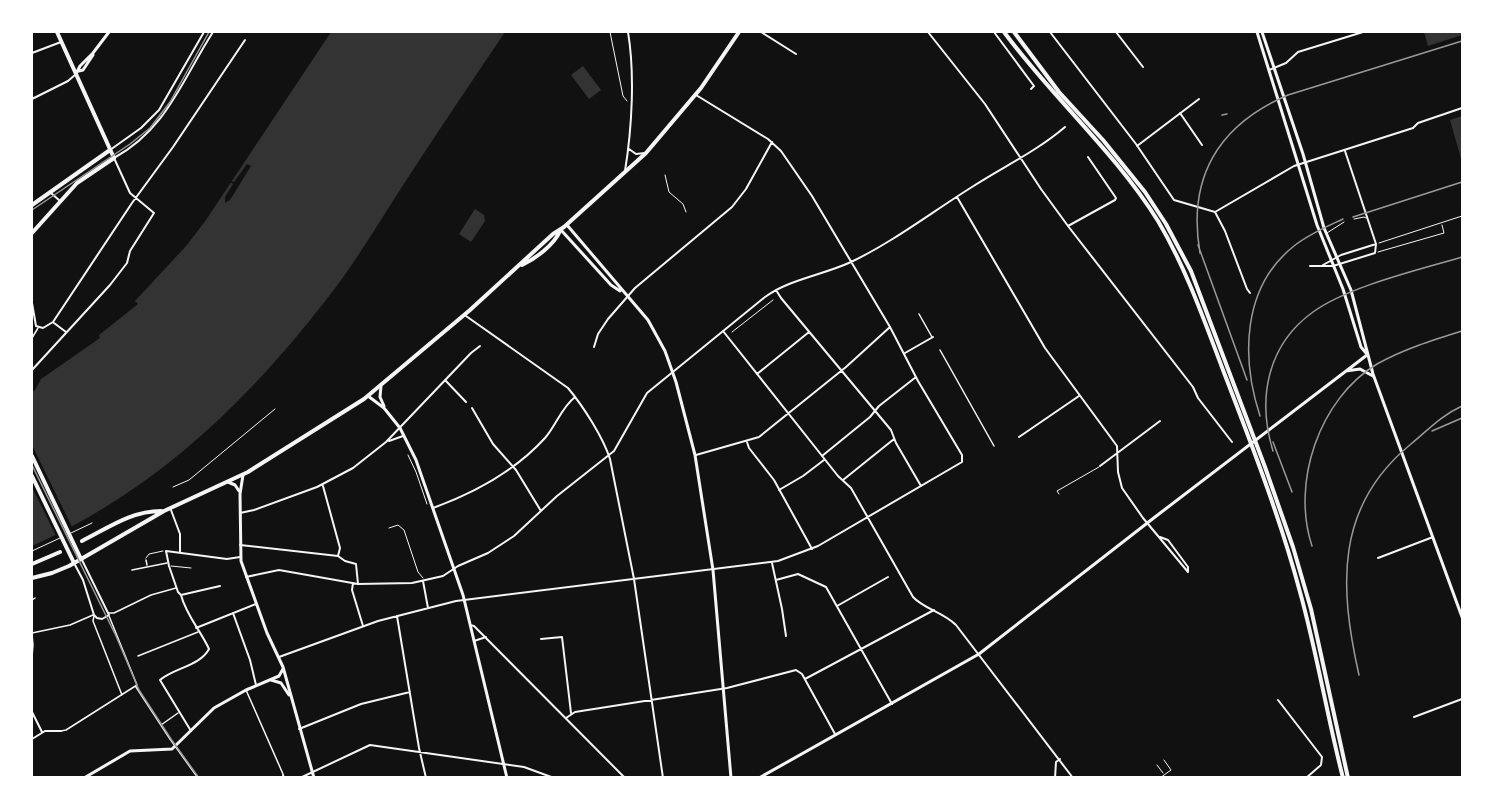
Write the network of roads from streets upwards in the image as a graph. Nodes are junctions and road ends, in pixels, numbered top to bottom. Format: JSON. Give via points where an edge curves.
{"nodes":[{"id":1,"x":57,"y":32,"type":"edge"},
{"id":2,"x":109,"y":32,"type":"edge"},
{"id":3,"x":204,"y":32,"type":"edge"},
{"id":4,"x":213,"y":32,"type":"edge"},
{"id":5,"x":627,"y":32,"type":"edge"},
{"id":6,"x":739,"y":32,"type":"edge"},
{"id":7,"x":761,"y":32,"type":"edge"},
{"id":8,"x":928,"y":32,"type":"edge"},
{"id":9,"x":994,"y":32,"type":"edge"},
{"id":10,"x":1004,"y":32,"type":"edge"},
{"id":11,"x":1014,"y":32,"type":"edge"},
{"id":12,"x":1050,"y":32,"type":"edge"},
{"id":13,"x":1116,"y":32,"type":"edge"},
{"id":14,"x":1257,"y":32,"type":"edge"},
{"id":15,"x":1262,"y":32,"type":"edge"},
{"id":16,"x":1363,"y":32,"type":"edge"},
{"id":17,"x":1264,"y":39,"type":"junction"},
{"id":18,"x":245,"y":40,"type":"dead end"},
{"id":19,"x":1260,"y":40,"type":"junction"},
{"id":20,"x":61,"y":42,"type":"junction"},
{"id":21,"x":32,"y":53,"type":"edge"},
{"id":22,"x":796,"y":54,"type":"dead end"},
{"id":23,"x":1143,"y":67,"type":"dead end"},
{"id":24,"x":1274,"y":68,"type":"junction"},
{"id":25,"x":1269,"y":70,"type":"junction"},
{"id":26,"x":77,"y":72,"type":"junction"},
{"id":27,"x":1031,"y":89,"type":"dead end"},
{"id":28,"x":1057,"y":93,"type":"junction"},
{"id":29,"x":696,"y":95,"type":"junction"},
{"id":30,"x":32,"y":99,"type":"edge"},
{"id":31,"x":1199,"y":99,"type":"dead end"},
{"id":32,"x":1462,"y":108,"type":"edge"},
{"id":33,"x":1180,"y":113,"type":"junction"},
{"id":34,"x":1065,"y":128,"type":"dead end"},
{"id":35,"x":772,"y":142,"type":"junction"},
{"id":36,"x":1202,"y":145,"type":"dead end"},
{"id":37,"x":1137,"y":146,"type":"junction"},
{"id":38,"x":629,"y":149,"type":"junction"},
{"id":39,"x":110,"y":150,"type":"junction"},
{"id":40,"x":1345,"y":151,"type":"junction"},
{"id":41,"x":646,"y":153,"type":"junction"},
{"id":42,"x":114,"y":158,"type":"junction"},
{"id":43,"x":1020,"y":158,"type":"junction"},
{"id":44,"x":1088,"y":158,"type":"dead end"},
{"id":45,"x":1306,"y":163,"type":"junction"},
{"id":46,"x":1298,"y":165,"type":"junction"},
{"id":47,"x":625,"y":174,"type":"junction"},
{"id":48,"x":51,"y":192,"type":"junction"},
{"id":49,"x":956,"y":196,"type":"junction"},
{"id":50,"x":135,"y":199,"type":"junction"},
{"id":51,"x":60,"y":201,"type":"junction"},
{"id":52,"x":32,"y":205,"type":"edge"},
{"id":53,"x":1215,"y":212,"type":"junction"},
{"id":54,"x":567,"y":225,"type":"junction"},
{"id":55,"x":1068,"y":226,"type":"junction"},
{"id":56,"x":32,"y":230,"type":"edge"},
{"id":57,"x":561,"y":230,"type":"junction"},
{"id":58,"x":1376,"y":244,"type":"junction"},
{"id":59,"x":1356,"y":250,"type":"junction"},
{"id":60,"x":1336,"y":257,"type":"junction"},
{"id":61,"x":1359,"y":257,"type":"junction"},
{"id":62,"x":1330,"y":260,"type":"junction"},
{"id":63,"x":850,"y":262,"type":"junction"},
{"id":64,"x":1340,"y":263,"type":"junction"},
{"id":65,"x":1310,"y":266,"type":"dead end"},
{"id":66,"x":1321,"y":266,"type":"junction"},
{"id":67,"x":1333,"y":266,"type":"junction"},
{"id":68,"x":776,"y":290,"type":"junction"},
{"id":69,"x":1250,"y":293,"type":"dead end"},
{"id":70,"x":625,"y":295,"type":"junction"},
{"id":71,"x":32,"y":303,"type":"edge"},
{"id":72,"x":919,"y":314,"type":"dead end"},
{"id":73,"x":465,"y":315,"type":"junction"},
{"id":74,"x":53,"y":322,"type":"junction"},
{"id":75,"x":890,"y":327,"type":"junction"},
{"id":76,"x":38,"y":328,"type":"junction"},
{"id":77,"x":723,"y":331,"type":"junction"},
{"id":78,"x":66,"y":332,"type":"junction"},
{"id":79,"x":810,"y":332,"type":"junction"},
{"id":80,"x":933,"y":337,"type":"joint"},
{"id":81,"x":32,"y":339,"type":"edge"},
{"id":82,"x":480,"y":346,"type":"dead end"},
{"id":83,"x":594,"y":347,"type":"dead end"},
{"id":84,"x":940,"y":350,"type":"dead end"},
{"id":85,"x":905,"y":353,"type":"junction"},
{"id":86,"x":1367,"y":355,"type":"junction"},
{"id":87,"x":32,"y":370,"type":"edge"},
{"id":88,"x":843,"y":370,"type":"junction"},
{"id":89,"x":673,"y":371,"type":"junction"},
{"id":90,"x":1344,"y":371,"type":"junction"},
{"id":91,"x":757,"y":374,"type":"junction"},
{"id":92,"x":917,"y":376,"type":"junction"},
{"id":93,"x":1374,"y":377,"type":"junction"},
{"id":94,"x":445,"y":380,"type":"junction"},
{"id":95,"x":381,"y":386,"type":"junction"},
{"id":96,"x":368,"y":396,"type":"junction"},
{"id":97,"x":1079,"y":396,"type":"junction"},
{"id":98,"x":575,"y":397,"type":"junction"},
{"id":99,"x":466,"y":402,"type":"dead end"},
{"id":100,"x":384,"y":408,"type":"junction"},
{"id":101,"x":472,"y":408,"type":"dead end"},
{"id":102,"x":875,"y":410,"type":"junction"},
{"id":103,"x":788,"y":414,"type":"junction"},
{"id":104,"x":1160,"y":421,"type":"dead end"},
{"id":105,"x":400,"y":428,"type":"junction"},
{"id":106,"x":404,"y":435,"type":"junction"},
{"id":107,"x":1019,"y":437,"type":"dead end"},
{"id":108,"x":894,"y":438,"type":"junction"},
{"id":109,"x":386,"y":442,"type":"junction"},
{"id":110,"x":747,"y":442,"type":"junction"},
{"id":111,"x":1232,"y":442,"type":"dead end"},
{"id":112,"x":994,"y":446,"type":"dead end"},
{"id":113,"x":1117,"y":454,"type":"junction"},
{"id":114,"x":609,"y":455,"type":"junction"},
{"id":115,"x":695,"y":455,"type":"junction"},
{"id":116,"x":32,"y":456,"type":"edge"},
{"id":117,"x":822,"y":456,"type":"junction"},
{"id":118,"x":825,"y":460,"type":"junction"},
{"id":119,"x":1100,"y":466,"type":"road end"},
{"id":120,"x":513,"y":467,"type":"junction"},
{"id":121,"x":243,"y":475,"type":"junction"},
{"id":122,"x":32,"y":476,"type":"edge"},
{"id":123,"x":843,"y":480,"type":"junction"},
{"id":124,"x":228,"y":482,"type":"junction"},
{"id":125,"x":322,"y":484,"type":"junction"},
{"id":126,"x":921,"y":486,"type":"junction"},
{"id":127,"x":779,"y":490,"type":"junction"},
{"id":128,"x":240,"y":494,"type":"junction"},
{"id":129,"x":170,"y":508,"type":"junction"},
{"id":130,"x":433,"y":508,"type":"junction"},
{"id":131,"x":164,"y":511,"type":"junction"},
{"id":132,"x":541,"y":511,"type":"junction"},
{"id":133,"x":240,"y":513,"type":"junction"},
{"id":134,"x":137,"y":514,"type":"junction"},
{"id":135,"x":126,"y":517,"type":"junction"},
{"id":136,"x":151,"y":517,"type":"junction"},
{"id":137,"x":868,"y":518,"type":"junction"},
{"id":138,"x":1148,"y":523,"type":"junction"},
{"id":139,"x":132,"y":529,"type":"junction"},
{"id":140,"x":1160,"y":537,"type":"junction"},
{"id":141,"x":1433,"y":537,"type":"junction"},
{"id":142,"x":82,"y":541,"type":"dead end"},
{"id":143,"x":240,"y":545,"type":"junction"},
{"id":144,"x":812,"y":549,"type":"junction"},
{"id":145,"x":60,"y":552,"type":"dead end"},
{"id":146,"x":180,"y":553,"type":"junction"},
{"id":147,"x":338,"y":556,"type":"junction"},
{"id":148,"x":240,"y":557,"type":"junction"},
{"id":149,"x":81,"y":558,"type":"junction"},
{"id":150,"x":1378,"y":558,"type":"dead end"},
{"id":151,"x":146,"y":560,"type":"road end"},
{"id":152,"x":74,"y":563,"type":"junction"},
{"id":153,"x":772,"y":563,"type":"junction"},
{"id":154,"x":32,"y":564,"type":"edge"},
{"id":155,"x":168,"y":564,"type":"junction"},
{"id":156,"x":147,"y":566,"type":"junction"},
{"id":157,"x":454,"y":569,"type":"junction"},
{"id":158,"x":132,"y":570,"type":"dead end"},
{"id":159,"x":714,"y":570,"type":"junction"},
{"id":160,"x":899,"y":571,"type":"junction"},
{"id":161,"x":894,"y":574,"type":"dead end"},
{"id":162,"x":246,"y":577,"type":"junction"},
{"id":163,"x":888,"y":577,"type":"dead end"},
{"id":164,"x":32,"y":578,"type":"edge"},
{"id":165,"x":634,"y":579,"type":"junction"},
{"id":166,"x":776,"y":580,"type":"junction"},
{"id":167,"x":423,"y":581,"type":"junction"},
{"id":168,"x":353,"y":583,"type":"junction"},
{"id":169,"x":358,"y":584,"type":"junction"},
{"id":170,"x":220,"y":586,"type":"dead end"},
{"id":171,"x":176,"y":588,"type":"junction"},
{"id":172,"x":181,"y":595,"type":"junction"},
{"id":173,"x":35,"y":598,"type":"dead end"},
{"id":174,"x":32,"y":600,"type":"edge"},
{"id":175,"x":464,"y":600,"type":"junction"},
{"id":176,"x":256,"y":604,"type":"junction"},
{"id":177,"x":837,"y":606,"type":"junction"},
{"id":178,"x":428,"y":608,"type":"junction"},
{"id":179,"x":934,"y":610,"type":"junction"},
{"id":180,"x":233,"y":613,"type":"junction"},
{"id":181,"x":109,"y":614,"type":"junction"},
{"id":182,"x":94,"y":615,"type":"junction"},
{"id":183,"x":397,"y":616,"type":"junction"},
{"id":184,"x":1462,"y":617,"type":"edge"},
{"id":185,"x":470,"y":625,"type":"junction"},
{"id":186,"x":363,"y":626,"type":"junction"},
{"id":187,"x":196,"y":628,"type":"junction"},
{"id":188,"x":199,"y":632,"type":"junction"},
{"id":189,"x":32,"y":634,"type":"edge"},
{"id":190,"x":786,"y":636,"type":"dead end"},
{"id":191,"x":486,"y":637,"type":"junction"},
{"id":192,"x":541,"y":639,"type":"dead end"},
{"id":193,"x":474,"y":641,"type":"junction"},
{"id":194,"x":860,"y":648,"type":"junction"},
{"id":195,"x":32,"y":650,"type":"edge"},
{"id":196,"x":979,"y":654,"type":"junction"},
{"id":197,"x":138,"y":656,"type":"dead end"},
{"id":198,"x":32,"y":657,"type":"edge"},
{"id":199,"x":279,"y":657,"type":"junction"},
{"id":200,"x":283,"y":667,"type":"junction"},
{"id":201,"x":805,"y":679,"type":"junction"},
{"id":202,"x":269,"y":680,"type":"junction"},
{"id":203,"x":256,"y":685,"type":"junction"},
{"id":204,"x":136,"y":687,"type":"junction"},
{"id":205,"x":723,"y":689,"type":"junction"},
{"id":206,"x":246,"y":690,"type":"junction"},
{"id":207,"x":410,"y":692,"type":"junction"},
{"id":208,"x":289,"y":694,"type":"junction"},
{"id":209,"x":122,"y":695,"type":"junction"},
{"id":210,"x":1462,"y":699,"type":"edge"},
{"id":211,"x":651,"y":700,"type":"junction"},
{"id":212,"x":1278,"y":700,"type":"dead end"},
{"id":213,"x":892,"y":704,"type":"junction"},
{"id":214,"x":32,"y":712,"type":"edge"},
{"id":215,"x":178,"y":713,"type":"junction"},
{"id":216,"x":571,"y":713,"type":"junction"},
{"id":217,"x":1414,"y":717,"type":"dead end"},
{"id":218,"x":566,"y":718,"type":"junction"},
{"id":219,"x":160,"y":725,"type":"junction"},
{"id":220,"x":299,"y":729,"type":"junction"},
{"id":221,"x":61,"y":731,"type":"joint"},
{"id":222,"x":191,"y":731,"type":"junction"},
{"id":223,"x":42,"y":732,"type":"junction"},
{"id":224,"x":835,"y":735,"type":"junction"},
{"id":225,"x":32,"y":739,"type":"edge"},
{"id":226,"x":176,"y":747,"type":"junction"},
{"id":227,"x":420,"y":752,"type":"junction"},
{"id":228,"x":1060,"y":759,"type":"junction"},
{"id":229,"x":504,"y":764,"type":"junction"},
{"id":230,"x":312,"y":771,"type":"junction"},
{"id":231,"x":284,"y":776,"type":"edge"},
{"id":232,"x":84,"y":777,"type":"edge"},
{"id":233,"x":198,"y":777,"type":"edge"},
{"id":234,"x":300,"y":777,"type":"edge"},
{"id":235,"x":314,"y":777,"type":"edge"},
{"id":236,"x":426,"y":777,"type":"edge"},
{"id":237,"x":507,"y":777,"type":"edge"},
{"id":238,"x":555,"y":777,"type":"edge"},
{"id":239,"x":626,"y":777,"type":"edge"},
{"id":240,"x":663,"y":777,"type":"edge"},
{"id":241,"x":731,"y":777,"type":"edge"},
{"id":242,"x":759,"y":777,"type":"edge"},
{"id":243,"x":1055,"y":777,"type":"edge"},
{"id":244,"x":1073,"y":777,"type":"edge"},
{"id":245,"x":1306,"y":777,"type":"edge"},
{"id":246,"x":1343,"y":777,"type":"edge"},
{"id":247,"x":1348,"y":777,"type":"edge"}],
"edges":[{"from":1,"to":20,"type":"main road"},
{"from":2,"to":26,"type":"main road"},
{"from":3,"to":39,"type":"street","via":[[159,110]]},
{"from":4,"to":42,"type":"street","via":[[157,125]]},
{"from":5,"to":38,"type":"street","via":[[631,63]]},
{"from":6,"to":29,"type":"main road"},
{"from":7,"to":22,"type":"street"},
{"from":8,"to":43,"type":"street","via":[[980,96]]},
{"from":9,"to":27,"type":"street","via":[[1034,86]]},
{"from":10,"to":28,"type":"main road"},
{"from":11,"to":28,"type":"main road"},
{"from":12,"to":37,"type":"street"},
{"from":13,"to":23,"type":"street"},
{"from":14,"to":19,"type":"main road"},
{"from":15,"to":17,"type":"main road"},
{"from":16,"to":24,"type":"street","via":[[1298,52]]},
{"from":17,"to":19,"type":"street"},
{"from":17,"to":24,"type":"main road"},
{"from":18,"to":50,"type":"street"},
{"from":19,"to":25,"type":"main road"},
{"from":20,"to":21,"type":"street"},
{"from":20,"to":26,"type":"main road"},
{"from":24,"to":25,"type":"street"},
{"from":24,"to":45,"type":"main road"},
{"from":25,"to":46,"type":"main road"},
{"from":26,"to":30,"type":"street","via":[[68,81]]},
{"from":26,"to":39,"type":"main road"},
{"from":28,"to":246,"type":"main road","via":[[1130,181],[1155,218],[1199,307],[1291,562]]},
{"from":28,"to":247,"type":"main road","via":[[1138,182],[1191,271],[1302,576]]},
{"from":29,"to":35,"type":"street"},
{"from":29,"to":41,"type":"main road"},
{"from":31,"to":33,"type":"street"},
{"from":32,"to":40,"type":"street"},
{"from":33,"to":36,"type":"street"},
{"from":33,"to":37,"type":"street"},
{"from":34,"to":43,"type":"street"},
{"from":35,"to":63,"type":"street","via":[[802,181]]},
{"from":35,"to":70,"type":"street","via":[[746,189],[729,210]]},
{"from":37,"to":53,"type":"street","via":[[1174,200]]},
{"from":38,"to":41,"type":"street","via":[[636,154]]},
{"from":38,"to":47,"type":"street"},
{"from":39,"to":42,"type":"main road"},
{"from":39,"to":48,"type":"main road"},
{"from":40,"to":45,"type":"street"},
{"from":40,"to":58,"type":"street"},
{"from":41,"to":47,"type":"main road"},
{"from":42,"to":50,"type":"street"},
{"from":42,"to":51,"type":"main road"},
{"from":43,"to":49,"type":"street"},
{"from":43,"to":55,"type":"street"},
{"from":44,"to":55,"type":"street","via":[[1116,196],[1115,200]]},
{"from":45,"to":46,"type":"street"},
{"from":45,"to":60,"type":"main road"},
{"from":46,"to":53,"type":"street"},
{"from":46,"to":62,"type":"main road"},
{"from":47,"to":54,"type":"main road"},
{"from":48,"to":51,"type":"street"},
{"from":48,"to":52,"type":"main road"},
{"from":49,"to":63,"type":"street"},
{"from":49,"to":97,"type":"street","via":[[1045,348]]},
{"from":50,"to":74,"type":"street"},
{"from":50,"to":78,"type":"street","via":[[154,213],[130,251],[127,263]]},
{"from":51,"to":56,"type":"main road"},
{"from":53,"to":69,"type":"street"},
{"from":54,"to":57,"type":"main road"},
{"from":54,"to":70,"type":"main road"},
{"from":55,"to":111,"type":"street"},
{"from":57,"to":70,"type":"main road"},
{"from":57,"to":73,"type":"main road"},
{"from":58,"to":59,"type":"street"},
{"from":58,"to":61,"type":"street","via":[[1375,253]]},
{"from":59,"to":60,"type":"street"},
{"from":59,"to":61,"type":"street"},
{"from":60,"to":62,"type":"street"},
{"from":60,"to":64,"type":"main road"},
{"from":61,"to":64,"type":"street"},
{"from":62,"to":66,"type":"street"},
{"from":62,"to":67,"type":"main road"},
{"from":63,"to":68,"type":"street"},
{"from":63,"to":75,"type":"street"},
{"from":64,"to":67,"type":"street"},
{"from":64,"to":86,"type":"main road"},
{"from":65,"to":66,"type":"street"},
{"from":66,"to":67,"type":"street"},
{"from":67,"to":86,"type":"main road"},
{"from":68,"to":77,"type":"street"},
{"from":68,"to":79,"type":"street"},
{"from":70,"to":83,"type":"street"},
{"from":70,"to":89,"type":"main road","via":[[653,327]]},
{"from":71,"to":76,"type":"street"},
{"from":72,"to":80,"type":"street"},
{"from":73,"to":95,"type":"main road"},
{"from":73,"to":98,"type":"street","via":[[568,388]]},
{"from":74,"to":76,"type":"street"},
{"from":74,"to":78,"type":"street"},
{"from":75,"to":85,"type":"street"},
{"from":75,"to":88,"type":"street"},
{"from":76,"to":81,"type":"street"},
{"from":77,"to":89,"type":"street"},
{"from":77,"to":91,"type":"street"},
{"from":78,"to":87,"type":"street"},
{"from":79,"to":88,"type":"street"},
{"from":79,"to":91,"type":"street"},
{"from":80,"to":85,"type":"street"},
{"from":82,"to":94,"type":"street"},
{"from":84,"to":112,"type":"street"},
{"from":85,"to":92,"type":"street"},
{"from":86,"to":90,"type":"main road"},
{"from":86,"to":93,"type":"main road"},
{"from":88,"to":102,"type":"street"},
{"from":88,"to":103,"type":"street"},
{"from":89,"to":114,"type":"street","via":[[643,397]]},
{"from":89,"to":115,"type":"main road"},
{"from":90,"to":93,"type":"main road","via":[[1360,369]]},
{"from":90,"to":138,"type":"main road"},
{"from":91,"to":103,"type":"street"},
{"from":92,"to":102,"type":"street"},
{"from":92,"to":126,"type":"street","via":[[963,460]]},
{"from":93,"to":141,"type":"main road"},
{"from":94,"to":99,"type":"street"},
{"from":94,"to":105,"type":"street"},
{"from":95,"to":96,"type":"main road"},
{"from":95,"to":100,"type":"main road"},
{"from":96,"to":100,"type":"main road"},
{"from":96,"to":121,"type":"main road"},
{"from":97,"to":107,"type":"street"},
{"from":97,"to":113,"type":"street","via":[[1117,446]]},
{"from":98,"to":114,"type":"street"},
{"from":98,"to":120,"type":"street","via":[[546,437]]},
{"from":100,"to":105,"type":"main road"},
{"from":101,"to":120,"type":"street","via":[[493,444]]},
{"from":102,"to":108,"type":"street"},
{"from":102,"to":117,"type":"street"},
{"from":103,"to":110,"type":"street"},
{"from":103,"to":117,"type":"street"},
{"from":104,"to":113,"type":"street"},
{"from":105,"to":106,"type":"main road"},
{"from":105,"to":109,"type":"street"},
{"from":106,"to":109,"type":"street"},
{"from":106,"to":130,"type":"main road"},
{"from":108,"to":123,"type":"street"},
{"from":108,"to":126,"type":"street"},
{"from":109,"to":125,"type":"street","via":[[353,468]]},
{"from":110,"to":115,"type":"street"},
{"from":110,"to":127,"type":"street"},
{"from":113,"to":119,"type":"street"},
{"from":113,"to":138,"type":"street","via":[[1122,488]]},
{"from":114,"to":132,"type":"street"},
{"from":114,"to":165,"type":"street"},
{"from":115,"to":159,"type":"main road"},
{"from":116,"to":149,"type":"main road"},
{"from":117,"to":118,"type":"street"},
{"from":118,"to":123,"type":"street"},
{"from":118,"to":127,"type":"street"},
{"from":120,"to":130,"type":"street","via":[[460,498]]},
{"from":120,"to":132,"type":"street"},
{"from":121,"to":124,"type":"main road"},
{"from":121,"to":128,"type":"main road"},
{"from":122,"to":152,"type":"main road"},
{"from":123,"to":137,"type":"street"},
{"from":124,"to":128,"type":"main road","via":[[238,486]]},
{"from":124,"to":129,"type":"main road"},
{"from":125,"to":133,"type":"street"},
{"from":125,"to":147,"type":"street","via":[[340,548]]},
{"from":126,"to":137,"type":"street"},
{"from":127,"to":144,"type":"street"},
{"from":128,"to":133,"type":"main road"},
{"from":129,"to":131,"type":"main road"},
{"from":129,"to":146,"type":"street","via":[[180,534]]},
{"from":130,"to":157,"type":"main road"},
{"from":131,"to":134,"type":"main road"},
{"from":131,"to":136,"type":"main road"},
{"from":132,"to":157,"type":"street","via":[[514,536]]},
{"from":133,"to":143,"type":"main road"},
{"from":134,"to":135,"type":"main road"},
{"from":134,"to":136,"type":"main road"},
{"from":135,"to":139,"type":"main road"},
{"from":135,"to":142,"type":"main road"},
{"from":136,"to":139,"type":"main road"},
{"from":137,"to":144,"type":"street"},
{"from":137,"to":160,"type":"street"},
{"from":138,"to":140,"type":"street"},
{"from":138,"to":196,"type":"main road"},
{"from":139,"to":149,"type":"main road"},
{"from":140,"to":140,"type":"street","via":[[1185,570],[1188,572],[1168,540]]},
{"from":141,"to":150,"type":"street"},
{"from":141,"to":184,"type":"main road"},
{"from":143,"to":147,"type":"street"},
{"from":143,"to":148,"type":"main road"},
{"from":144,"to":153,"type":"street"},
{"from":145,"to":154,"type":"main road"},
{"from":146,"to":148,"type":"street"},
{"from":146,"to":155,"type":"street","via":[[166,551]]},
{"from":147,"to":169,"type":"street","via":[[356,564]]},
{"from":148,"to":162,"type":"main road"},
{"from":149,"to":152,"type":"main road"},
{"from":149,"to":181,"type":"street"},
{"from":151,"to":156,"type":"street"},
{"from":152,"to":164,"type":"main road"},
{"from":152,"to":182,"type":"street"},
{"from":153,"to":159,"type":"street"},
{"from":153,"to":166,"type":"street"},
{"from":155,"to":156,"type":"street"},
{"from":155,"to":171,"type":"street"},
{"from":156,"to":158,"type":"street"},
{"from":157,"to":167,"type":"street"},
{"from":157,"to":175,"type":"main road"},
{"from":159,"to":165,"type":"street"},
{"from":159,"to":205,"type":"main road"},
{"from":160,"to":161,"type":"street"},
{"from":160,"to":179,"type":"street","via":[[915,599]]},
{"from":162,"to":168,"type":"street","via":[[279,570]]},
{"from":162,"to":176,"type":"main road"},
{"from":163,"to":177,"type":"street"},
{"from":165,"to":175,"type":"street"},
{"from":165,"to":211,"type":"street"},
{"from":166,"to":177,"type":"street","via":[[804,576],[826,587]]},
{"from":166,"to":190,"type":"street"},
{"from":167,"to":169,"type":"street"},
{"from":167,"to":178,"type":"street"},
{"from":168,"to":169,"type":"street"},
{"from":168,"to":186,"type":"street"},
{"from":170,"to":172,"type":"street"},
{"from":171,"to":172,"type":"street"},
{"from":171,"to":181,"type":"street"},
{"from":172,"to":187,"type":"street"},
{"from":173,"to":174,"type":"street"},
{"from":175,"to":178,"type":"street"},
{"from":175,"to":185,"type":"main road"},
{"from":176,"to":180,"type":"street"},
{"from":176,"to":199,"type":"main road"},
{"from":177,"to":194,"type":"street"},
{"from":178,"to":183,"type":"street"},
{"from":179,"to":194,"type":"street"},
{"from":179,"to":196,"type":"street","via":[[947,616]]},
{"from":180,"to":187,"type":"street"},
{"from":180,"to":203,"type":"street"},
{"from":181,"to":182,"type":"street","via":[[100,619]]},
{"from":181,"to":204,"type":"street"},
{"from":182,"to":189,"type":"street"},
{"from":182,"to":209,"type":"street"},
{"from":183,"to":186,"type":"street"},
{"from":183,"to":207,"type":"street"},
{"from":185,"to":191,"type":"street"},
{"from":185,"to":193,"type":"main road"},
{"from":186,"to":199,"type":"street"},
{"from":187,"to":188,"type":"street"},
{"from":188,"to":197,"type":"street"},
{"from":188,"to":215,"type":"street","via":[[208,653],[160,680]]},
{"from":189,"to":195,"type":"street"},
{"from":191,"to":193,"type":"street"},
{"from":191,"to":218,"type":"street"},
{"from":192,"to":216,"type":"street","via":[[562,638]]},
{"from":193,"to":229,"type":"main road"},
{"from":194,"to":201,"type":"street"},
{"from":194,"to":213,"type":"street"},
{"from":195,"to":198,"type":"street"},
{"from":196,"to":213,"type":"main road"},
{"from":196,"to":228,"type":"street"},
{"from":199,"to":200,"type":"main road"},
{"from":200,"to":202,"type":"main road","via":[[282,674]]},
{"from":200,"to":208,"type":"main road"},
{"from":201,"to":205,"type":"street","via":[[798,670]]},
{"from":201,"to":224,"type":"street"},
{"from":202,"to":203,"type":"main road"},
{"from":202,"to":208,"type":"main road","via":[[280,683]]},
{"from":203,"to":206,"type":"main road"},
{"from":204,"to":209,"type":"street"},
{"from":204,"to":219,"type":"street"},
{"from":205,"to":211,"type":"street"},
{"from":205,"to":241,"type":"main road"},
{"from":206,"to":222,"type":"main road","via":[[209,712]]},
{"from":206,"to":231,"type":"street"},
{"from":207,"to":220,"type":"street","via":[[361,704]]},
{"from":207,"to":227,"type":"street"},
{"from":208,"to":220,"type":"main road"},
{"from":209,"to":221,"type":"street"},
{"from":210,"to":217,"type":"street"},
{"from":211,"to":216,"type":"street"},
{"from":211,"to":240,"type":"street"},
{"from":212,"to":245,"type":"street","via":[[1322,757],[1321,765]]},
{"from":213,"to":224,"type":"main road"},
{"from":214,"to":223,"type":"street"},
{"from":215,"to":219,"type":"street"},
{"from":215,"to":222,"type":"street"},
{"from":216,"to":218,"type":"street"},
{"from":218,"to":239,"type":"street"},
{"from":219,"to":226,"type":"street"},
{"from":220,"to":230,"type":"main road"},
{"from":221,"to":223,"type":"street"},
{"from":222,"to":226,"type":"main road"},
{"from":223,"to":225,"type":"street"},
{"from":224,"to":242,"type":"main road"},
{"from":226,"to":232,"type":"main road","via":[[130,751]]},
{"from":226,"to":233,"type":"street"},
{"from":227,"to":229,"type":"street"},
{"from":227,"to":230,"type":"street","via":[[370,745]]},
{"from":227,"to":236,"type":"street"},
{"from":228,"to":243,"type":"street","via":[[1056,762]]},
{"from":228,"to":244,"type":"street"},
{"from":229,"to":237,"type":"main road"},
{"from":229,"to":238,"type":"street"},
{"from":230,"to":234,"type":"street"},
{"from":230,"to":235,"type":"main road"}]}
